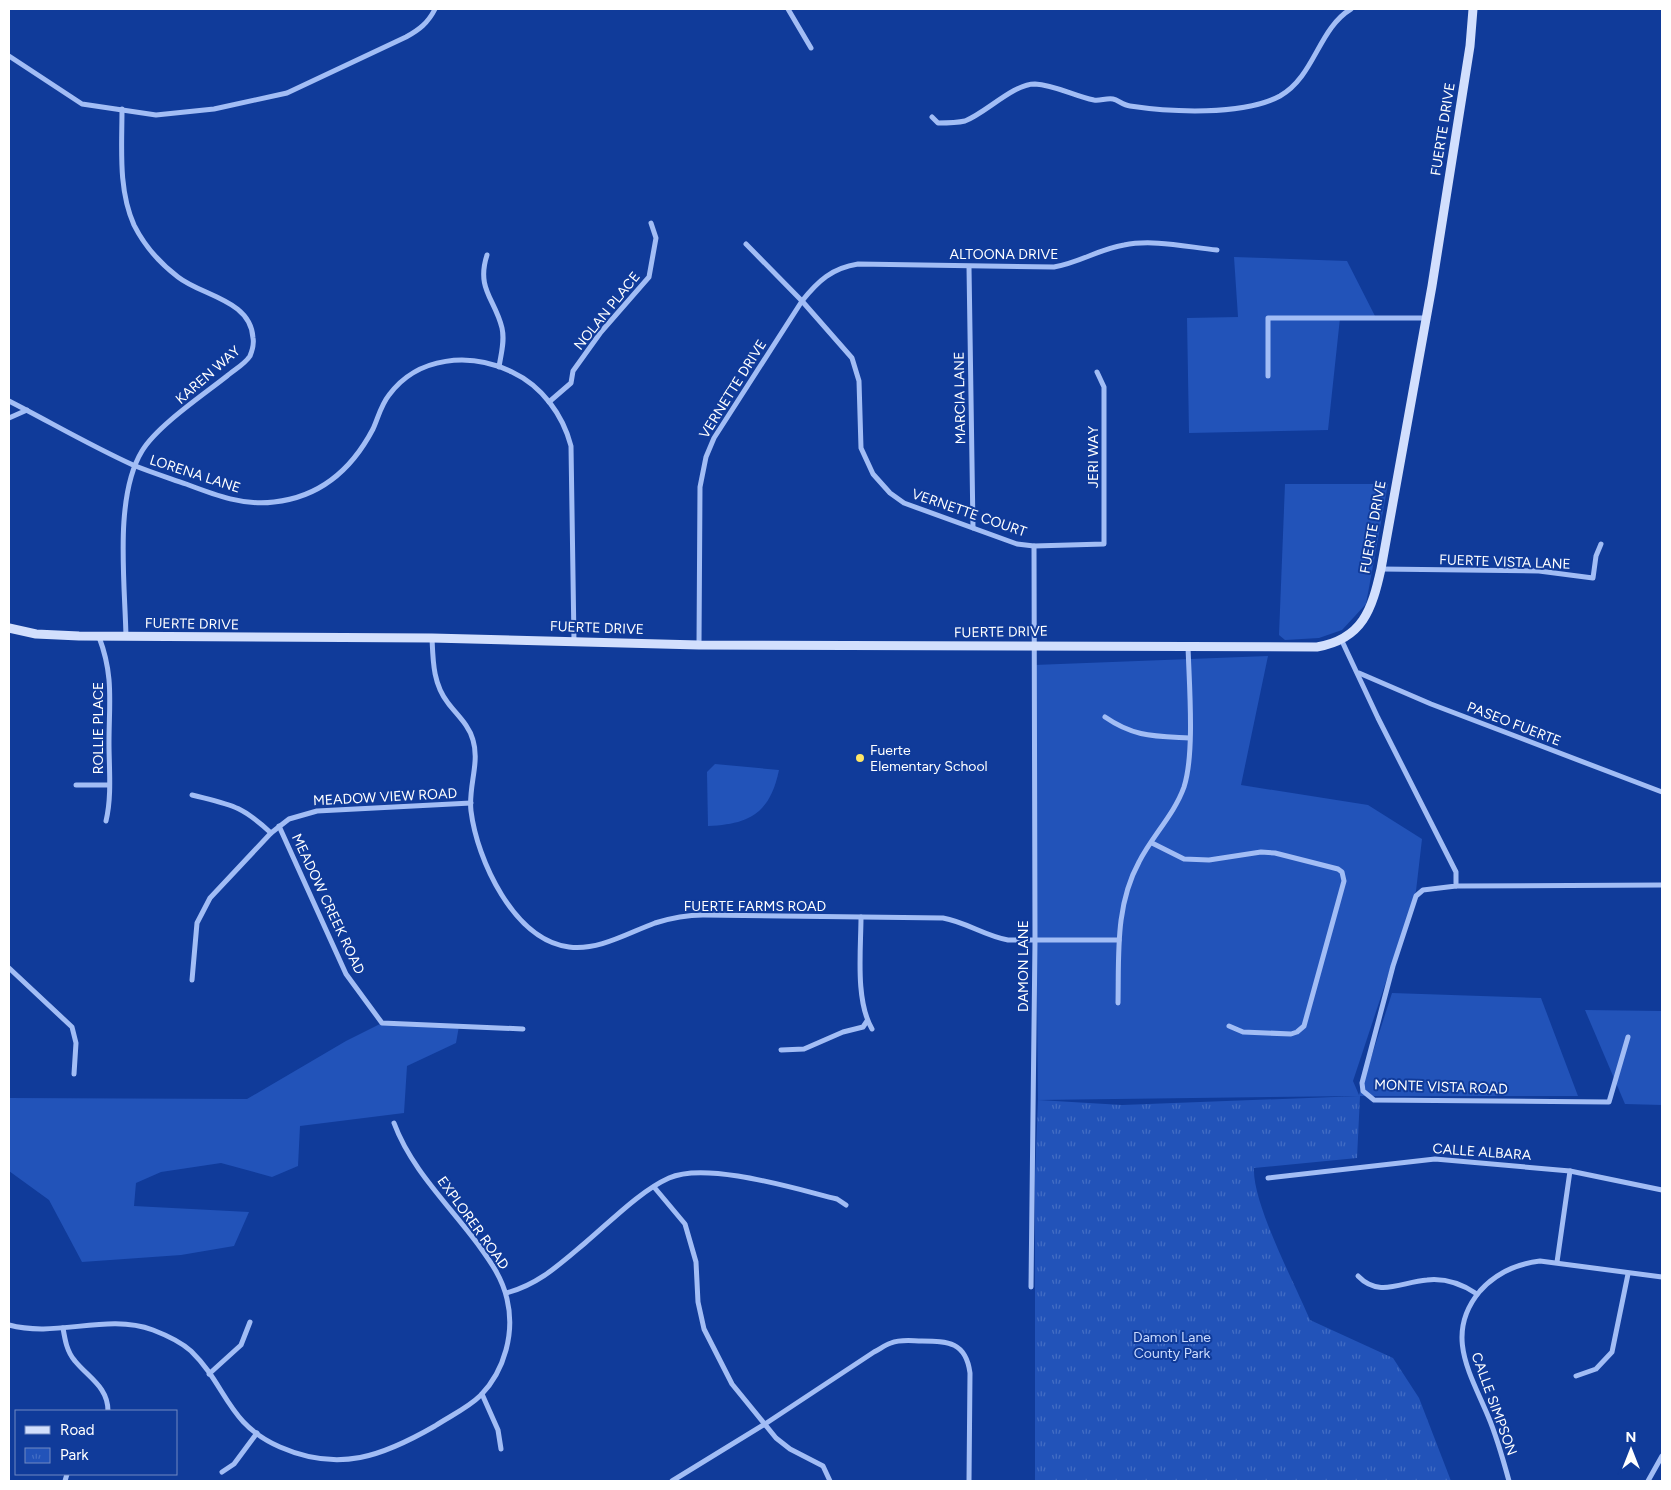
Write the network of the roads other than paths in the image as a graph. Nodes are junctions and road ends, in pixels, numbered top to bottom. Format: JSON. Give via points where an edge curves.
{"nodes":[{"id":1,"x":435,"y":9,"type":"edge"},
{"id":2,"x":788,"y":9,"type":"edge"},
{"id":3,"x":1351,"y":9,"type":"edge"},
{"id":4,"x":1473,"y":9,"type":"edge"},
{"id":5,"x":811,"y":48,"type":"dead end"},
{"id":6,"x":9,"y":56,"type":"edge"},
{"id":7,"x":122,"y":110,"type":"junction"},
{"id":8,"x":932,"y":117,"type":"dead end"},
{"id":9,"x":651,"y":223,"type":"dead end"},
{"id":10,"x":746,"y":244,"type":"dead end"},
{"id":11,"x":1217,"y":250,"type":"dead end"},
{"id":12,"x":487,"y":255,"type":"dead end"},
{"id":13,"x":969,"y":267,"type":"junction"},
{"id":14,"x":802,"y":301,"type":"junction"},
{"id":15,"x":1426,"y":318,"type":"junction"},
{"id":16,"x":499,"y":367,"type":"junction"},
{"id":17,"x":1097,"y":372,"type":"dead end"},
{"id":18,"x":1268,"y":376,"type":"dead end"},
{"id":19,"x":9,"y":401,"type":"edge"},
{"id":20,"x":549,"y":402,"type":"junction"},
{"id":21,"x":27,"y":410,"type":"junction"},
{"id":22,"x":9,"y":418,"type":"edge"},
{"id":23,"x":134,"y":465,"type":"junction"},
{"id":24,"x":973,"y":528,"type":"junction"},
{"id":25,"x":1104,"y":544,"type":"joint"},
{"id":26,"x":1601,"y":544,"type":"dead end"},
{"id":27,"x":1034,"y":546,"type":"junction"},
{"id":28,"x":1381,"y":569,"type":"junction"},
{"id":29,"x":9,"y":628,"type":"edge"},
{"id":30,"x":99,"y":637,"type":"junction"},
{"id":31,"x":126,"y":637,"type":"junction"},
{"id":32,"x":432,"y":638,"type":"junction"},
{"id":33,"x":1341,"y":639,"type":"junction"},
{"id":34,"x":574,"y":641,"type":"junction"},
{"id":35,"x":699,"y":645,"type":"junction"},
{"id":36,"x":1035,"y":645,"type":"junction"},
{"id":37,"x":1188,"y":646,"type":"junction"},
{"id":38,"x":1359,"y":673,"type":"junction"},
{"id":39,"x":1105,"y":717,"type":"dead end"},
{"id":40,"x":1189,"y":738,"type":"junction"},
{"id":41,"x":76,"y":785,"type":"dead end"},
{"id":42,"x":109,"y":785,"type":"junction"},
{"id":43,"x":1662,"y":792,"type":"edge"},
{"id":44,"x":192,"y":795,"type":"dead end"},
{"id":45,"x":471,"y":803,"type":"junction"},
{"id":46,"x":106,"y":821,"type":"dead end"},
{"id":47,"x":279,"y":826,"type":"junction"},
{"id":48,"x":271,"y":833,"type":"junction"},
{"id":49,"x":1152,"y":843,"type":"junction"},
{"id":50,"x":1662,"y":885,"type":"edge"},
{"id":51,"x":1456,"y":886,"type":"junction"},
{"id":52,"x":861,"y":917,"type":"junction"},
{"id":53,"x":1119,"y":940,"type":"junction"},
{"id":54,"x":1035,"y":941,"type":"junction"},
{"id":55,"x":9,"y":968,"type":"edge"},
{"id":56,"x":192,"y":980,"type":"dead end"},
{"id":57,"x":1118,"y":1003,"type":"dead end"},
{"id":58,"x":867,"y":1021,"type":"junction"},
{"id":59,"x":1229,"y":1026,"type":"dead end"},
{"id":60,"x":523,"y":1029,"type":"dead end"},
{"id":61,"x":872,"y":1029,"type":"dead end"},
{"id":62,"x":1628,"y":1037,"type":"dead end"},
{"id":63,"x":781,"y":1050,"type":"dead end"},
{"id":64,"x":74,"y":1074,"type":"dead end"},
{"id":65,"x":394,"y":1123,"type":"dead end"},
{"id":66,"x":1570,"y":1171,"type":"junction"},
{"id":67,"x":1268,"y":1178,"type":"dead end"},
{"id":68,"x":654,"y":1186,"type":"junction"},
{"id":69,"x":1662,"y":1190,"type":"edge"},
{"id":70,"x":846,"y":1205,"type":"dead end"},
{"id":71,"x":1557,"y":1262,"type":"junction"},
{"id":72,"x":1628,"y":1274,"type":"junction"},
{"id":73,"x":1358,"y":1276,"type":"dead end"},
{"id":74,"x":1662,"y":1277,"type":"edge"},
{"id":75,"x":1031,"y":1287,"type":"dead end"},
{"id":76,"x":506,"y":1293,"type":"junction"},
{"id":77,"x":1478,"y":1294,"type":"junction"},
{"id":78,"x":250,"y":1322,"type":"dead end"},
{"id":79,"x":9,"y":1324,"type":"edge"},
{"id":80,"x":63,"y":1328,"type":"junction"},
{"id":81,"x":209,"y":1374,"type":"junction"},
{"id":82,"x":1576,"y":1376,"type":"dead end"},
{"id":83,"x":482,"y":1394,"type":"junction"},
{"id":84,"x":108,"y":1410,"type":"edge"},
{"id":85,"x":765,"y":1424,"type":"junction"},
{"id":86,"x":257,"y":1433,"type":"junction"},
{"id":87,"x":501,"y":1449,"type":"dead end"},
{"id":88,"x":1662,"y":1456,"type":"edge"},
{"id":89,"x":222,"y":1472,"type":"dead end"},
{"id":90,"x":672,"y":1481,"type":"edge"},
{"id":91,"x":830,"y":1481,"type":"edge"},
{"id":92,"x":969,"y":1481,"type":"edge"},
{"id":93,"x":1508,"y":1481,"type":"edge"},
{"id":94,"x":1648,"y":1481,"type":"edge"}],
"edges":[{"from":1,"to":7,"type":"street","via":[[430,20],[420,29],[399,41],[287,93],[195,112],[156,115]]},
{"from":2,"to":5,"type":"street"},
{"from":3,"to":8,"type":"street","via":[[1334,24],[1298,82],[1278,97],[1259,104],[1193,113],[1122,105],[1114,99],[1095,100],[1033,84],[1020,88],[966,120],[953,124],[938,123]]},
{"from":4,"to":15,"type":"street","name":"FUERTE DRIVE","via":[[1470,46]]},
{"from":6,"to":7,"type":"street","via":[[82,104]]},
{"from":7,"to":23,"type":"street","name":"KAREN WAY","via":[[122,176],[126,204],[135,226],[154,254],[178,277],[240,310],[250,323],[254,338],[249,358],[157,433]]},
{"from":9,"to":20,"type":"street","name":"NOLAN PLACE","via":[[656,238],[649,277],[601,332],[573,371],[571,384]]},
{"from":10,"to":14,"type":"street","name":"VERNETTE COURT"},
{"from":11,"to":13,"type":"street","name":"ALTOONA DRIVE","via":[[1138,243],[1107,249],[1068,265]]},
{"from":12,"to":16,"type":"street","via":[[483,269],[486,290],[503,333]]},
{"from":13,"to":14,"type":"street","name":"ALTOONA DRIVE","via":[[850,265],[819,280]]},
{"from":13,"to":24,"type":"street","name":"MARCIA LANE"},
{"from":14,"to":24,"type":"street","name":"VERNETTE COURT","via":[[852,358],[859,380],[861,448],[878,481],[904,503]]},
{"from":14,"to":35,"type":"street","name":"VERNETTE DRIVE","via":[[714,438],[706,457],[699,498]]},
{"from":15,"to":18,"type":"street","via":[[1268,318]]},
{"from":15,"to":28,"type":"street","name":"FUERTE DRIVE"},
{"from":16,"to":20,"type":"street","name":"LORENA LANE","via":[[527,380]]},
{"from":16,"to":23,"type":"street","name":"LORENA LANE","via":[[451,360],[413,372],[387,396],[364,446],[346,469],[323,486],[291,499],[262,503],[235,500]]},
{"from":17,"to":25,"type":"street","name":"JERI WAY","via":[[1104,386]]},
{"from":19,"to":21,"type":"street","name":"LORENA LANE"},
{"from":20,"to":34,"type":"street","name":"LORENA LANE","via":[[566,430],[572,455]]},
{"from":21,"to":22,"type":"street"},
{"from":21,"to":23,"type":"street","name":"LORENA LANE"},
{"from":23,"to":31,"type":"street","name":"KAREN WAY","via":[[126,490]]},
{"from":24,"to":27,"type":"street","name":"VERNETTE COURT","via":[[1017,544]]},
{"from":25,"to":27,"type":"street","name":"VERNETTE COURT"},
{"from":26,"to":28,"type":"street","name":"FUERTE VISTA LANE","via":[[1592,578],[1539,572]]},
{"from":27,"to":36,"type":"street"},
{"from":28,"to":33,"type":"street","name":"FUERTE DRIVE","via":[[1370,609],[1361,623]]},
{"from":29,"to":30,"type":"street","name":"FUERTE DRIVE","via":[[50,635]]},
{"from":30,"to":31,"type":"street","name":"FUERTE DRIVE"},
{"from":30,"to":42,"type":"street","name":"ROLLIE PLACE","via":[[111,684]]},
{"from":31,"to":32,"type":"street","name":"FUERTE DRIVE"},
{"from":32,"to":34,"type":"street","name":"FUERTE DRIVE"},
{"from":32,"to":45,"type":"street","name":"FUERTE FARMS ROAD","via":[[434,674],[440,690],[466,725],[474,745]]},
{"from":33,"to":37,"type":"street","name":"FUERTE DRIVE","via":[[1317,647]]},
{"from":33,"to":38,"type":"street"},
{"from":34,"to":35,"type":"street","name":"FUERTE DRIVE"},
{"from":35,"to":36,"type":"street","name":"FUERTE DRIVE"},
{"from":36,"to":37,"type":"street","name":"FUERTE DRIVE"},
{"from":36,"to":54,"type":"street","name":"DAMON LANE"},
{"from":37,"to":40,"type":"street"},
{"from":38,"to":43,"type":"street","name":"PASEO FUERTE","via":[[1431,704]]},
{"from":38,"to":51,"type":"street","via":[[1378,718],[1456,872]]},
{"from":39,"to":40,"type":"street","via":[[1121,728],[1146,736]]},
{"from":40,"to":49,"type":"street","via":[[1184,787]]},
{"from":41,"to":42,"type":"street"},
{"from":42,"to":46,"type":"street","name":"ROLLIE PLACE"},
{"from":44,"to":48,"type":"street","name":"MEADOW CREEK ROAD","via":[[233,805],[249,813]]},
{"from":45,"to":47,"type":"street","name":"MEADOW VIEW ROAD","via":[[317,810],[289,818]]},
{"from":45,"to":52,"type":"street","name":"FUERTE FARMS ROAD","via":[[480,848],[503,894],[525,926],[560,946],[574,948],[603,943],[656,923],[693,915]]},
{"from":47,"to":48,"type":"street","name":"MEADOW VIEW ROAD"},
{"from":47,"to":60,"type":"street","name":"MEADOW CREEK ROAD","via":[[346,974],[382,1023]]},
{"from":48,"to":56,"type":"street","name":"MEADOW VIEW ROAD","via":[[210,898],[203,911],[197,923]]},
{"from":49,"to":53,"type":"street","via":[[1139,861],[1123,899]]},
{"from":49,"to":59,"type":"street","via":[[1184,859],[1209,860],[1260,852],[1275,853],[1342,872],[1344,881],[1304,1026],[1291,1034],[1243,1032]]},
{"from":50,"to":51,"type":"street","name":"MONTE VISTA ROAD"},
{"from":51,"to":62,"type":"street","name":"MONTE VISTA ROAD","via":[[1423,890],[1416,896],[1393,966],[1362,1083],[1368,1097],[1378,1100],[1609,1102]]},
{"from":52,"to":54,"type":"street","name":"FUERTE FARMS ROAD","via":[[943,918],[1000,939]]},
{"from":52,"to":58,"type":"street","via":[[861,982]]},
{"from":53,"to":54,"type":"street","name":"FUERTE FARMS ROAD"},
{"from":53,"to":57,"type":"street"},
{"from":54,"to":75,"type":"street","name":"DAMON LANE"},
{"from":55,"to":64,"type":"street","via":[[72,1027],[76,1043]]},
{"from":58,"to":61,"type":"street"},
{"from":58,"to":63,"type":"street","via":[[863,1027],[804,1049]]},
{"from":65,"to":76,"type":"street","name":"EXPLORER ROAD","via":[[411,1159],[489,1260]]},
{"from":66,"to":67,"type":"street","name":"CALLE ALBARA","via":[[1435,1159]]},
{"from":66,"to":69,"type":"street","name":"CALLE ALBARA"},
{"from":66,"to":71,"type":"street"},
{"from":68,"to":70,"type":"street","via":[[686,1172],[717,1173],[821,1195]]},
{"from":68,"to":76,"type":"street","via":[[537,1282]]},
{"from":68,"to":85,"type":"street","via":[[685,1224],[696,1262],[698,1302],[704,1330],[732,1384]]},
{"from":71,"to":72,"type":"street","name":"CALLE SIMPSON"},
{"from":71,"to":77,"type":"street","name":"CALLE SIMPSON","via":[[1540,1261],[1514,1267],[1490,1281]]},
{"from":72,"to":74,"type":"street","name":"CALLE SIMPSON"},
{"from":72,"to":82,"type":"street","via":[[1612,1352],[1596,1369]]},
{"from":73,"to":77,"type":"street","via":[[1369,1285],[1386,1289],[1419,1281],[1442,1280]]},
{"from":76,"to":83,"type":"street","name":"EXPLORER ROAD","via":[[510,1319],[506,1351],[498,1371]]},
{"from":77,"to":93,"type":"street","name":"CALLE SIMPSON","via":[[1465,1318],[1463,1352],[1500,1450]]},
{"from":78,"to":81,"type":"street","via":[[241,1345]]},
{"from":79,"to":80,"type":"street","name":"EXPLORER ROAD","via":[[42,1330]]},
{"from":80,"to":81,"type":"street","name":"EXPLORER ROAD","via":[[116,1324],[150,1329],[191,1352]]},
{"from":80,"to":84,"type":"street","via":[[68,1350],[105,1392]]},
{"from":81,"to":86,"type":"street","name":"EXPLORER ROAD","via":[[234,1413]]},
{"from":83,"to":86,"type":"street","name":"EXPLORER ROAD","via":[[469,1406],[407,1442],[363,1458],[326,1459],[302,1455]]},
{"from":83,"to":87,"type":"street","via":[[498,1430]]},
{"from":85,"to":90,"type":"street"},
{"from":85,"to":91,"type":"street","via":[[790,1449],[822,1466]]},
{"from":85,"to":92,"type":"street","via":[[890,1343],[903,1340],[953,1343],[970,1367]]},
{"from":86,"to":89,"type":"street","via":[[234,1464]]},
{"from":88,"to":94,"type":"street"}]}
